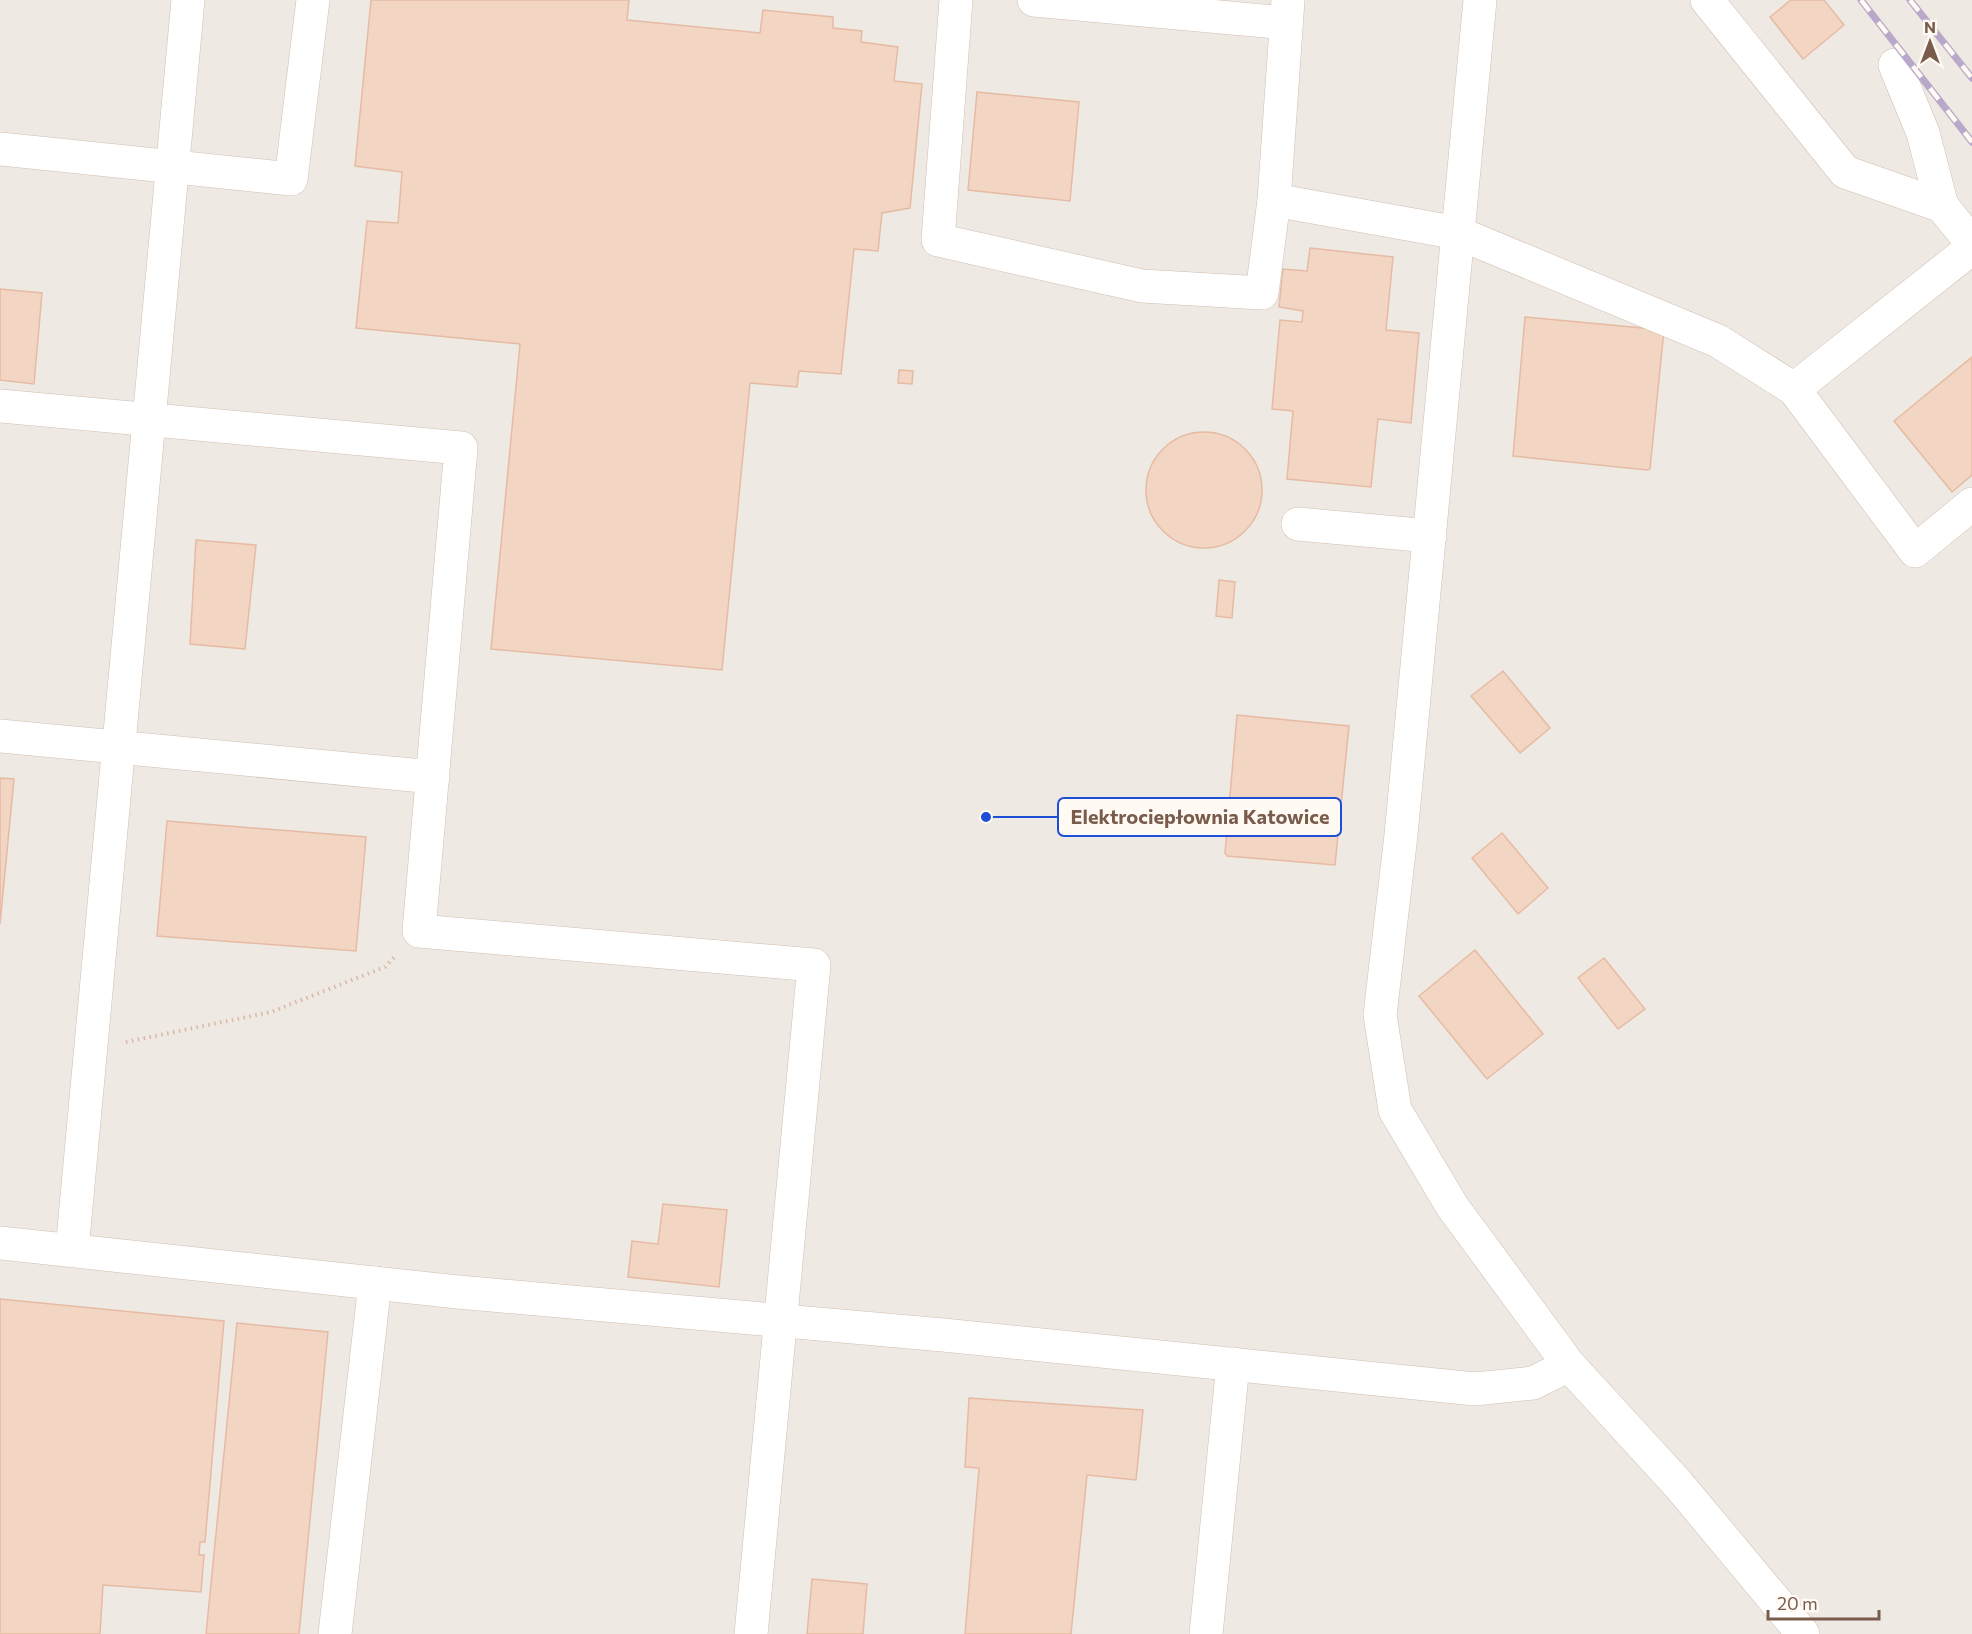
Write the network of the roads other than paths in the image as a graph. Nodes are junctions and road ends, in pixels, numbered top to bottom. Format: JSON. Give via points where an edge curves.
{"nodes":[{"id":1,"x":188,"y":0,"type":"edge"},
{"id":2,"x":313,"y":0,"type":"edge"},
{"id":3,"x":956,"y":0,"type":"edge"},
{"id":4,"x":1034,"y":0,"type":"edge"},
{"id":5,"x":1480,"y":0,"type":"edge"},
{"id":6,"x":1707,"y":0,"type":"edge"},
{"id":7,"x":1287,"y":12,"type":"edge"},
{"id":8,"x":1895,"y":65,"type":"dead end"},
{"id":9,"x":0,"y":149,"type":"edge"},
{"id":10,"x":172,"y":166,"type":"junction"},
{"id":11,"x":1274,"y":200,"type":"junction"},
{"id":12,"x":1942,"y":206,"type":"junction"},
{"id":13,"x":1458,"y":233,"type":"junction"},
{"id":14,"x":1972,"y":243,"type":"edge"},
{"id":15,"x":1972,"y":248,"type":"edge"},
{"id":16,"x":1794,"y":389,"type":"junction"},
{"id":17,"x":0,"y":406,"type":"edge"},
{"id":18,"x":149,"y":420,"type":"junction"},
{"id":19,"x":1972,"y":504,"type":"edge"},
{"id":20,"x":1298,"y":524,"type":"dead end"},
{"id":21,"x":1430,"y":536,"type":"junction"},
{"id":22,"x":0,"y":736,"type":"edge"},
{"id":23,"x":118,"y":747,"type":"junction"},
{"id":24,"x":434,"y":777,"type":"junction"},
{"id":25,"x":0,"y":1243,"type":"edge"},
{"id":26,"x":72,"y":1251,"type":"junction"},
{"id":27,"x":375,"y":1282,"type":"junction"},
{"id":28,"x":781,"y":1321,"type":"junction"},
{"id":29,"x":1233,"y":1364,"type":"junction"},
{"id":30,"x":1569,"y":1365,"type":"junction"},
{"id":31,"x":335,"y":1634,"type":"edge"},
{"id":32,"x":752,"y":1634,"type":"edge"},
{"id":33,"x":1206,"y":1634,"type":"edge"},
{"id":34,"x":1803,"y":1634,"type":"edge"}],
"edges":[{"from":1,"to":10,"type":"lane"},
{"from":2,"to":10,"type":"lane","via":[[291,179]]},
{"from":3,"to":11,"type":"lane","via":[[938,240],[1142,286],[1262,293]]},
{"from":4,"to":7,"type":"lane"},
{"from":5,"to":13,"type":"lane"},
{"from":6,"to":12,"type":"lane","via":[[1845,172]]},
{"from":7,"to":11,"type":"lane"},
{"from":8,"to":12,"type":"lane","via":[[1923,133]]},
{"from":9,"to":10,"type":"lane"},
{"from":10,"to":18,"type":"lane"},
{"from":11,"to":13,"type":"lane"},
{"from":12,"to":14,"type":"lane"},
{"from":13,"to":16,"type":"lane","via":[[1718,341]]},
{"from":13,"to":21,"type":"lane"},
{"from":15,"to":16,"type":"lane"},
{"from":16,"to":19,"type":"lane","via":[[1915,551]]},
{"from":17,"to":18,"type":"lane"},
{"from":18,"to":23,"type":"lane"},
{"from":18,"to":24,"type":"lane","via":[[461,448]]},
{"from":20,"to":21,"type":"lane"},
{"from":21,"to":30,"type":"lane","via":[[1380,1015],[1395,1110],[1452,1206]]},
{"from":22,"to":23,"type":"lane"},
{"from":23,"to":24,"type":"lane"},
{"from":23,"to":26,"type":"lane"},
{"from":24,"to":28,"type":"lane","via":[[419,931],[814,965]]},
{"from":25,"to":26,"type":"lane"},
{"from":26,"to":27,"type":"lane"},
{"from":27,"to":28,"type":"lane"},
{"from":27,"to":31,"type":"lane"},
{"from":28,"to":29,"type":"lane"},
{"from":28,"to":32,"type":"lane"},
{"from":29,"to":30,"type":"lane","via":[[1475,1389],[1533,1383]]},
{"from":29,"to":33,"type":"lane"},
{"from":30,"to":34,"type":"lane","via":[[1677,1484]]}]}
